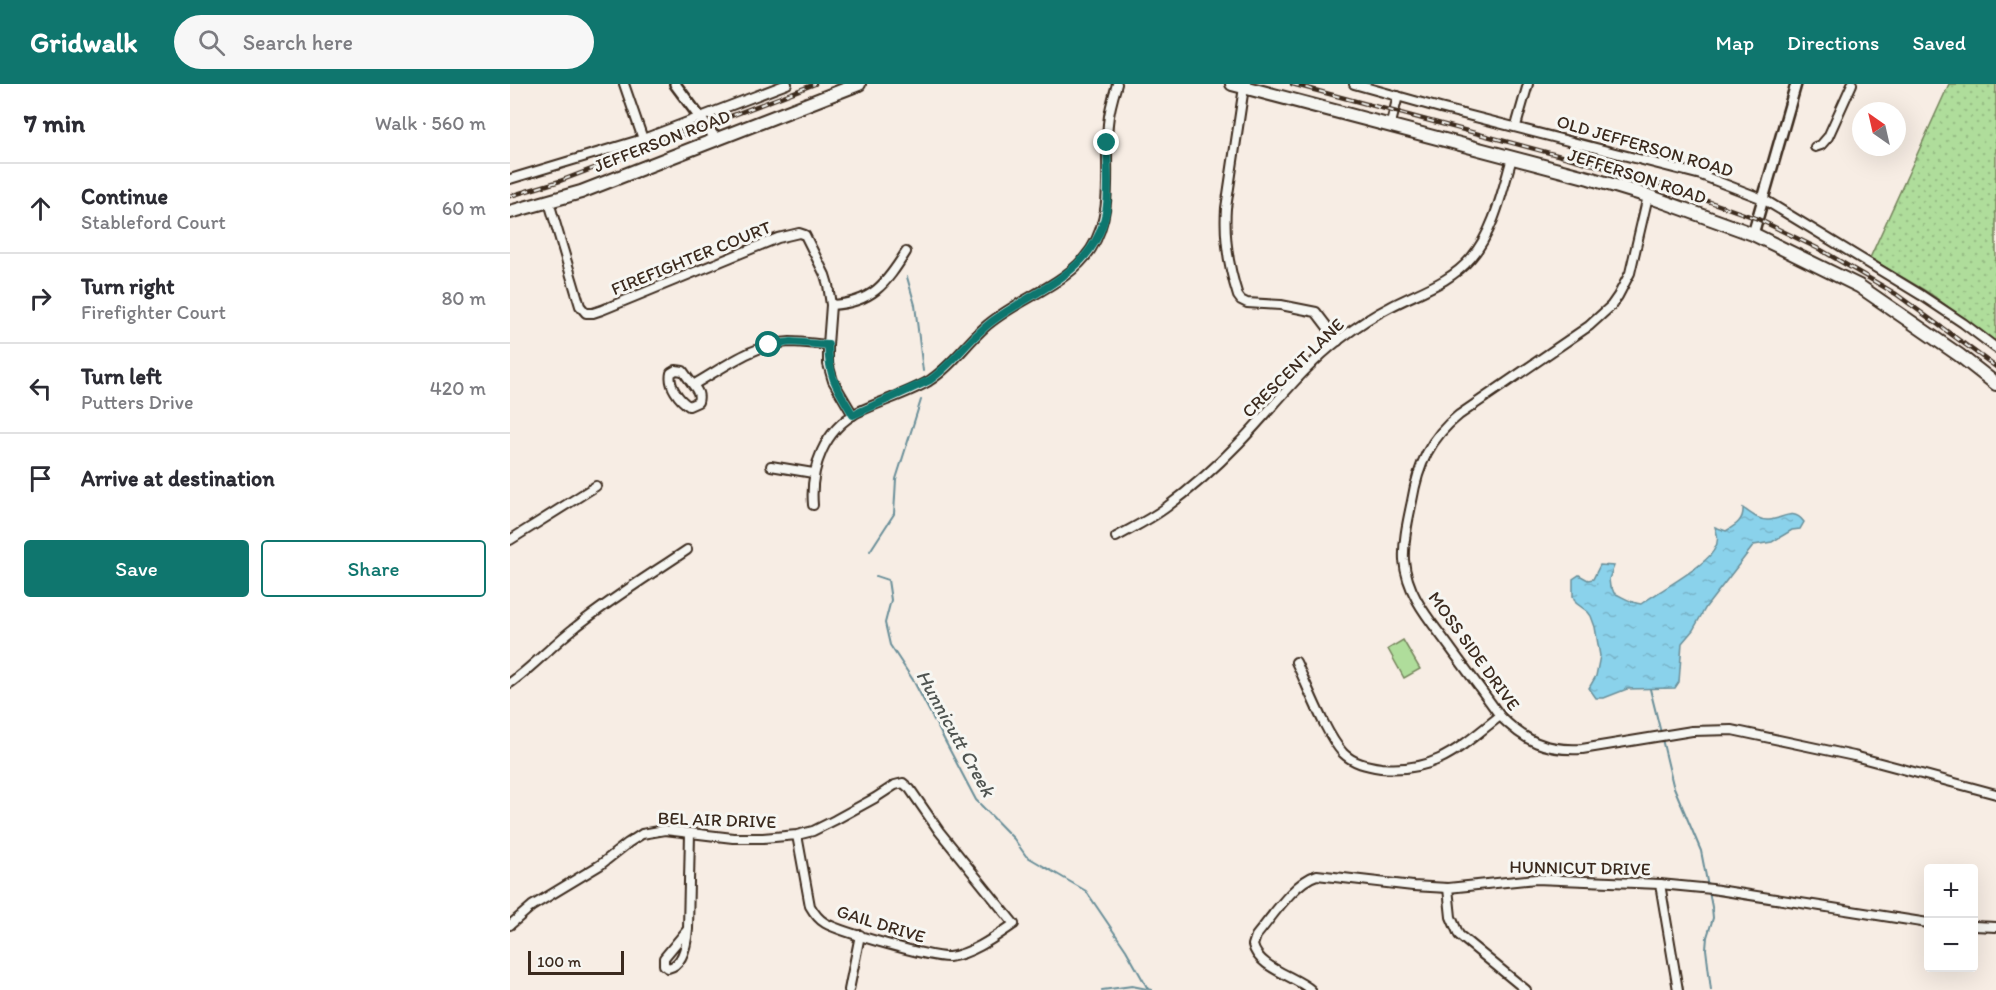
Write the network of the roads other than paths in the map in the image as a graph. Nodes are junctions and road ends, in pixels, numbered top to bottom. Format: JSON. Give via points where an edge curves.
{"nodes":[{"id":1,"x":624,"y":84,"type":"edge"},
{"id":2,"x":675,"y":84,"type":"edge"},
{"id":3,"x":787,"y":84,"type":"edge"},
{"id":4,"x":859,"y":84,"type":"edge"},
{"id":5,"x":1117,"y":84,"type":"edge"},
{"id":6,"x":1354,"y":84,"type":"edge"},
{"id":7,"x":1528,"y":84,"type":"edge"},
{"id":8,"x":1796,"y":84,"type":"edge"},
{"id":9,"x":1852,"y":84,"type":"edge"},
{"id":10,"x":1238,"y":86,"type":"edge"},
{"id":11,"x":1398,"y":96,"type":"junction"},
{"id":12,"x":701,"y":117,"type":"junction"},
{"id":13,"x":1516,"y":126,"type":"junction"},
{"id":14,"x":1390,"y":127,"type":"junction"},
{"id":15,"x":643,"y":139,"type":"junction"},
{"id":16,"x":716,"y":139,"type":"junction"},
{"id":17,"x":1815,"y":147,"type":"dead end"},
{"id":18,"x":1512,"y":158,"type":"junction"},
{"id":19,"x":510,"y":179,"type":"edge"},
{"id":20,"x":1648,"y":195,"type":"junction"},
{"id":21,"x":1763,"y":199,"type":"junction"},
{"id":22,"x":549,"y":202,"type":"junction"},
{"id":23,"x":510,"y":212,"type":"edge"},
{"id":24,"x":1753,"y":234,"type":"junction"},
{"id":25,"x":906,"y":252,"type":"dead end"},
{"id":26,"x":831,"y":305,"type":"junction"},
{"id":27,"x":1338,"y":341,"type":"junction"},
{"id":28,"x":828,"y":345,"type":"junction"},
{"id":29,"x":1996,"y":348,"type":"edge"},
{"id":30,"x":1996,"y":384,"type":"edge"},
{"id":31,"x":693,"y":385,"type":"junction"},
{"id":32,"x":853,"y":415,"type":"junction"},
{"id":33,"x":771,"y":466,"type":"dead end"},
{"id":34,"x":813,"y":473,"type":"junction"},
{"id":35,"x":596,"y":486,"type":"dead end"},
{"id":36,"x":813,"y":505,"type":"dead end"},
{"id":37,"x":1116,"y":537,"type":"dead end"},
{"id":38,"x":510,"y":540,"type":"edge"},
{"id":39,"x":687,"y":550,"type":"dead end"},
{"id":40,"x":1296,"y":662,"type":"dead end"},
{"id":41,"x":510,"y":683,"type":"edge"},
{"id":42,"x":1500,"y":716,"type":"junction"},
{"id":43,"x":1996,"y":794,"type":"edge"},
{"id":44,"x":690,"y":833,"type":"junction"},
{"id":45,"x":797,"y":835,"type":"junction"},
{"id":46,"x":1660,"y":884,"type":"junction"},
{"id":47,"x":1448,"y":888,"type":"junction"},
{"id":48,"x":1924,"y":922,"type":"edge"},
{"id":49,"x":1014,"y":924,"type":"joint"},
{"id":50,"x":510,"y":925,"type":"edge"},
{"id":51,"x":1978,"y":926,"type":"edge"},
{"id":52,"x":1996,"y":927,"type":"edge"},
{"id":53,"x":688,"y":928,"type":"junction"},
{"id":54,"x":860,"y":935,"type":"junction"},
{"id":55,"x":849,"y":990,"type":"edge"},
{"id":56,"x":1311,"y":990,"type":"edge"},
{"id":57,"x":1526,"y":990,"type":"edge"},
{"id":58,"x":1678,"y":990,"type":"edge"}],
"edges":[{"from":1,"to":15,"type":"street"},
{"from":2,"to":12,"type":"street"},
{"from":3,"to":12,"type":"street"},
{"from":4,"to":16,"type":"highway","name":"JEFFERSON ROAD"},
{"from":5,"to":32,"type":"street","via":[[1108,123],[1106,211],[1098,237],[1084,258],[1068,273],[993,321],[930,380]]},
{"from":6,"to":11,"type":"street","name":"OLD JEFFERSON ROAD"},
{"from":7,"to":13,"type":"street"},
{"from":8,"to":21,"type":"street"},
{"from":9,"to":17,"type":"street","via":[[1828,137]]},
{"from":10,"to":14,"type":"highway","name":"JEFFERSON ROAD"},
{"from":10,"to":27,"type":"street","via":[[1225,222],[1238,296],[1247,303],[1316,312]]},
{"from":11,"to":13,"type":"street","name":"OLD JEFFERSON ROAD"},
{"from":11,"to":14,"type":"street"},
{"from":12,"to":15,"type":"street"},
{"from":12,"to":16,"type":"street"},
{"from":13,"to":21,"type":"street","name":"OLD JEFFERSON ROAD","via":[[1701,175]]},
{"from":14,"to":18,"type":"highway","name":"JEFFERSON ROAD"},
{"from":15,"to":19,"type":"street"},
{"from":16,"to":22,"type":"highway","name":"JEFFERSON ROAD"},
{"from":18,"to":20,"type":"highway","name":"JEFFERSON ROAD"},
{"from":18,"to":27,"type":"street","name":"CRESCENT LANE","via":[[1488,232],[1471,259],[1454,275],[1374,315]]},
{"from":20,"to":24,"type":"highway","name":"JEFFERSON ROAD"},
{"from":20,"to":42,"type":"street","name":"MOSS SIDE DRIVE","via":[[1630,273],[1611,306],[1446,425],[1417,471],[1405,541],[1409,583],[1420,608]]},
{"from":21,"to":24,"type":"street"},
{"from":21,"to":29,"type":"street","name":"OLD JEFFERSON ROAD","via":[[1921,295]]},
{"from":22,"to":23,"type":"highway","name":"JEFFERSON ROAD"},
{"from":22,"to":26,"type":"street","name":"FIREFIGHTER COURT","via":[[580,306],[586,313],[799,233],[808,238],[825,275]]},
{"from":24,"to":30,"type":"highway","name":"JEFFERSON ROAD","via":[[1859,286]]},
{"from":25,"to":26,"type":"street","via":[[890,277],[872,294],[854,302]]},
{"from":26,"to":28,"type":"street","name":"FIREFIGHTER COURT"},
{"from":27,"to":37,"type":"street","name":"CRESCENT LANE","via":[[1203,476],[1163,510]]},
{"from":28,"to":31,"type":"street","via":[[769,345]]},
{"from":28,"to":32,"type":"street","name":"FIREFIGHTER COURT","via":[[833,381]]},
{"from":31,"to":31,"type":"street","via":[[683,371],[671,374],[671,385],[689,406],[699,398]]},
{"from":32,"to":34,"type":"street","via":[[826,442]]},
{"from":33,"to":34,"type":"street"},
{"from":34,"to":36,"type":"street"},
{"from":35,"to":38,"type":"street"},
{"from":39,"to":41,"type":"street","via":[[583,621]]},
{"from":40,"to":42,"type":"street","via":[[1336,744],[1360,764],[1400,769],[1436,762]]},
{"from":42,"to":43,"type":"street","name":"MOSS SIDE DRIVE","via":[[1525,738],[1551,748],[1582,749],[1692,731],[1732,730],[1854,756]]},
{"from":44,"to":45,"type":"street","name":"BEL AIR DRIVE","via":[[733,838]]},
{"from":44,"to":50,"type":"street","name":"BEL AIR DRIVE","via":[[665,830],[642,834],[532,906]]},
{"from":44,"to":53,"type":"street"},
{"from":45,"to":49,"type":"street","name":"BEL AIR DRIVE","via":[[835,820],[897,783],[906,784]]},
{"from":45,"to":54,"type":"street","name":"GAIL DRIVE","via":[[813,911],[831,926]]},
{"from":46,"to":47,"type":"street","name":"HUNNICUT DRIVE","via":[[1536,879]]},
{"from":46,"to":48,"type":"street","name":"HUNNICUT DRIVE"},
{"from":46,"to":58,"type":"street"},
{"from":47,"to":56,"type":"street","name":"HUNNICUT DRIVE","via":[[1317,875],[1308,878],[1252,945],[1259,958]]},
{"from":47,"to":57,"type":"street","via":[[1451,917],[1459,935]]},
{"from":49,"to":54,"type":"street","name":"GAIL DRIVE","via":[[975,948],[948,957]]},
{"from":51,"to":52,"type":"street"},
{"from":53,"to":53,"type":"street","via":[[682,954],[668,968],[663,962],[665,956]]},
{"from":54,"to":55,"type":"street"}]}
